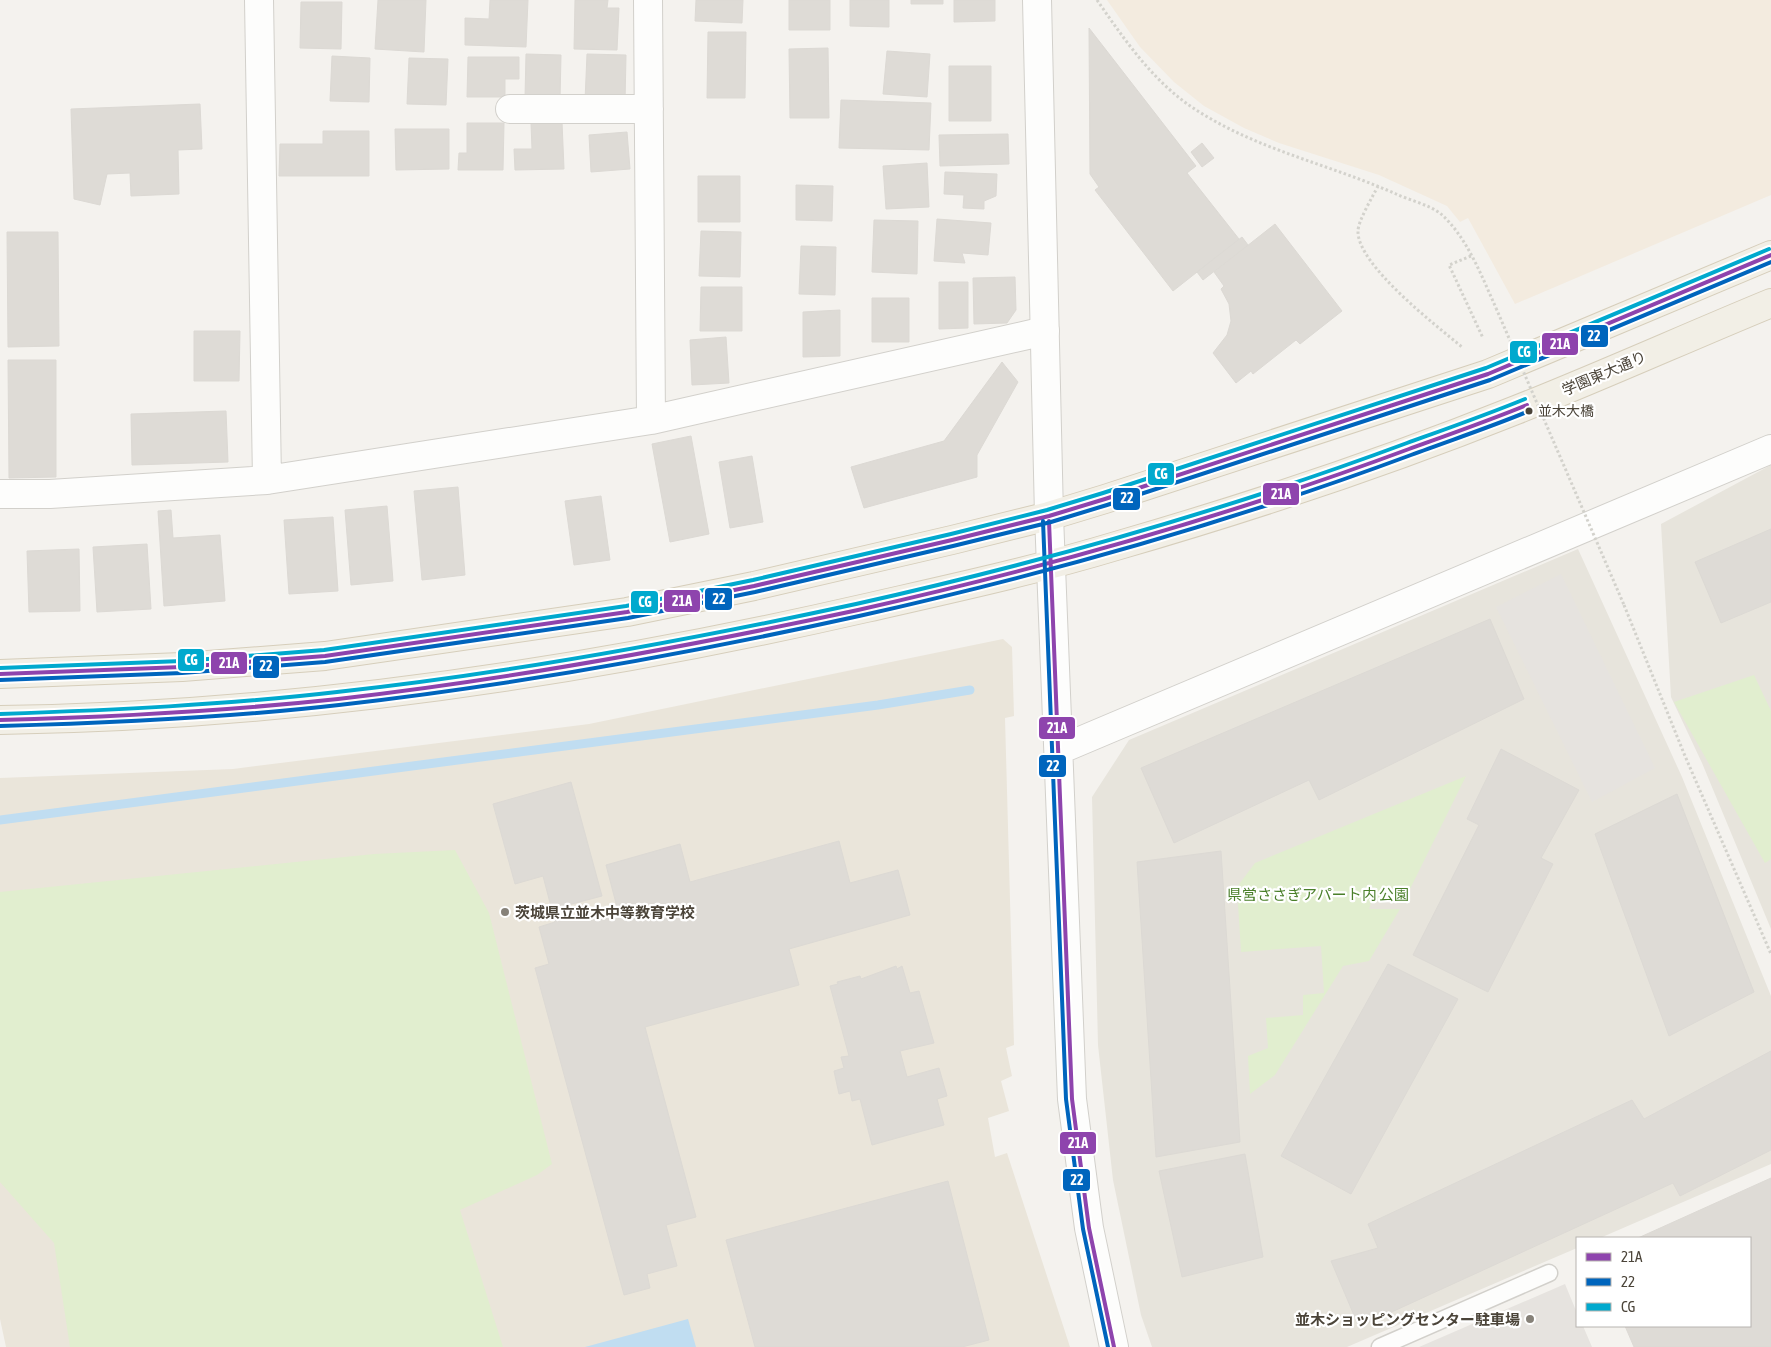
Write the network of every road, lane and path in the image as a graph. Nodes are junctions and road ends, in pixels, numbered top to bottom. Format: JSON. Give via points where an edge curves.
{"nodes":[{"id":1,"x":260,"y":0,"type":"edge"},
{"id":2,"x":648,"y":0,"type":"edge"},
{"id":3,"x":1037,"y":0,"type":"edge"},
{"id":4,"x":1097,"y":0,"type":"edge"},
{"id":5,"x":510,"y":109,"type":"dead end"},
{"id":6,"x":649,"y":109,"type":"junction"},
{"id":7,"x":1378,"y":186,"type":"junction"},
{"id":8,"x":1771,"y":255,"type":"edge"},
{"id":9,"x":1471,"y":256,"type":"junction"},
{"id":10,"x":1771,"y":303,"type":"edge"},
{"id":11,"x":1045,"y":331,"type":"junction"},
{"id":12,"x":1483,"y":338,"type":"dead end"},
{"id":13,"x":1462,"y":347,"type":"dead end"},
{"id":14,"x":651,"y":420,"type":"junction"},
{"id":15,"x":1771,"y":449,"type":"edge"},
{"id":16,"x":267,"y":480,"type":"junction"},
{"id":17,"x":0,"y":494,"type":"edge"},
{"id":18,"x":1049,"y":516,"type":"junction"},
{"id":19,"x":1052,"y":564,"type":"junction"},
{"id":20,"x":0,"y":674,"type":"edge"},
{"id":21,"x":0,"y":720,"type":"edge"},
{"id":22,"x":1059,"y":750,"type":"junction"},
{"id":23,"x":1771,"y":954,"type":"edge"},
{"id":24,"x":1549,"y":1273,"type":"dead end"},
{"id":25,"x":1114,"y":1347,"type":"edge"},
{"id":26,"x":1380,"y":1347,"type":"edge"}],
"edges":[{"from":1,"to":16,"type":"street"},
{"from":2,"to":6,"type":"street"},
{"from":3,"to":11,"type":"street"},
{"from":4,"to":7,"type":"path","via":[[1132,51],[1199,112],[1260,144]]},
{"from":5,"to":6,"type":"street"},
{"from":6,"to":14,"type":"street"},
{"from":7,"to":9,"type":"path","via":[[1440,213]]},
{"from":7,"to":13,"type":"path","via":[[1357,230],[1359,241],[1394,288]]},
{"from":8,"to":18,"type":"main road","via":[[1488,374]]},
{"from":9,"to":12,"type":"path","via":[[1449,265]]},
{"from":9,"to":23,"type":"path","bridge":true,"via":[[1624,605]]},
{"from":10,"to":19,"type":"main road","name":"学園東大通り","via":[[1514,411],[1332,477]]},
{"from":11,"to":14,"type":"street"},
{"from":11,"to":18,"type":"street"},
{"from":14,"to":16,"type":"street"},
{"from":15,"to":22,"type":"street"},
{"from":16,"to":17,"type":"street","via":[[50,494]]},
{"from":18,"to":19,"type":"street"},
{"from":18,"to":20,"type":"main road","via":[[754,586],[617,613],[324,656],[182,667]]},
{"from":19,"to":21,"type":"main road","name":"学園東大通り","via":[[754,633],[540,672],[329,699],[187,712]]},
{"from":19,"to":22,"type":"street"},
{"from":22,"to":25,"type":"street","via":[[1072,1099],[1089,1228]]},
{"from":24,"to":26,"type":"lane"}]}
